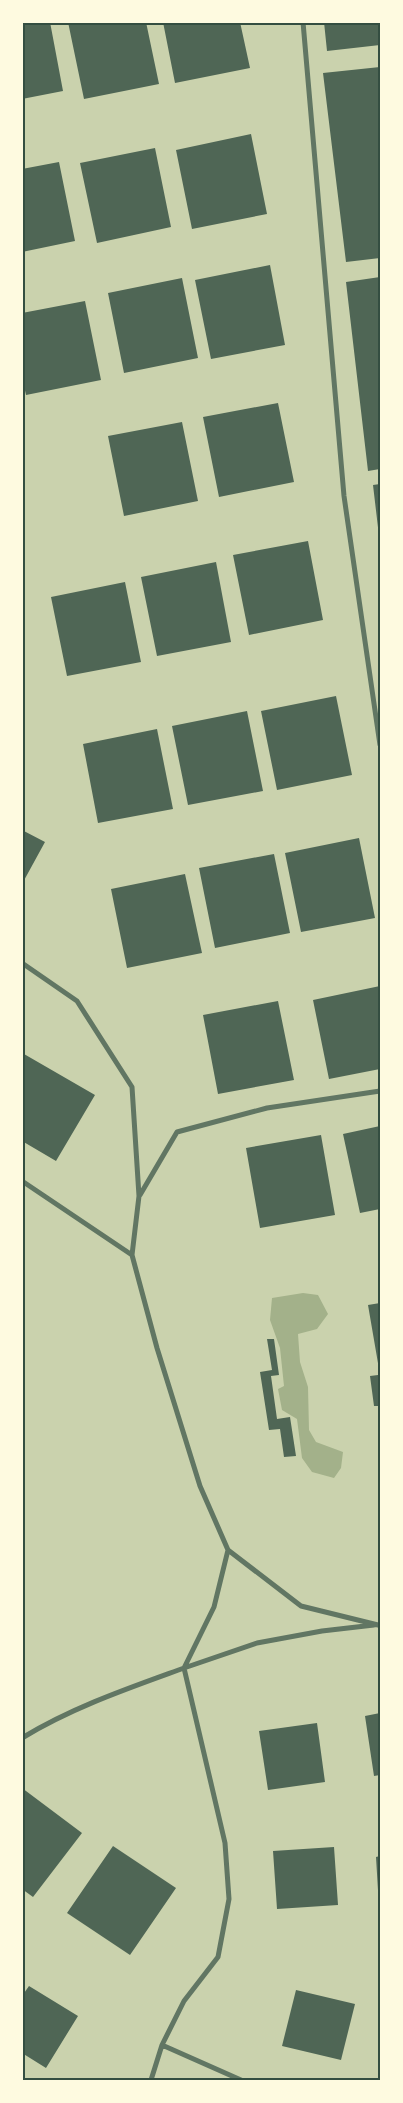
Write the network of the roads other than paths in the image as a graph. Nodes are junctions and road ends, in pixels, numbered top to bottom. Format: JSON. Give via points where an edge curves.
{"nodes":[{"id":1,"x":303,"y":22,"type":"edge"},
{"id":2,"x":380,"y":745,"type":"edge"},
{"id":3,"x":22,"y":963,"type":"edge"},
{"id":4,"x":380,"y":1091,"type":"edge"},
{"id":5,"x":22,"y":1182,"type":"edge"},
{"id":6,"x":139,"y":1196,"type":"junction"},
{"id":7,"x":132,"y":1255,"type":"junction"},
{"id":8,"x":228,"y":1550,"type":"junction"},
{"id":9,"x":379,"y":1625,"type":"edge"},
{"id":10,"x":184,"y":1668,"type":"junction"},
{"id":11,"x":22,"y":1738,"type":"edge"},
{"id":12,"x":162,"y":2045,"type":"junction"},
{"id":13,"x":151,"y":2080,"type":"edge"},
{"id":14,"x":242,"y":2080,"type":"edge"}],
"edges":[{"from":1,"to":2,"type":"street","via":[[344,496]]},
{"from":3,"to":6,"type":"street","via":[[77,1001],[132,1087]]},
{"from":4,"to":6,"type":"street","via":[[267,1108],[177,1132]]},
{"from":5,"to":7,"type":"street"},
{"from":6,"to":7,"type":"street"},
{"from":7,"to":8,"type":"street","via":[[200,1486]]},
{"from":8,"to":9,"type":"street","via":[[301,1606]]},
{"from":8,"to":10,"type":"street","via":[[214,1607]]},
{"from":9,"to":10,"type":"street","via":[[257,1643]]},
{"from":10,"to":11,"type":"street","via":[[101,1698],[50,1721]]},
{"from":10,"to":12,"type":"street","via":[[225,1843],[229,1899],[218,1957],[184,2001]]},
{"from":12,"to":13,"type":"street"},
{"from":12,"to":14,"type":"street"}]}
